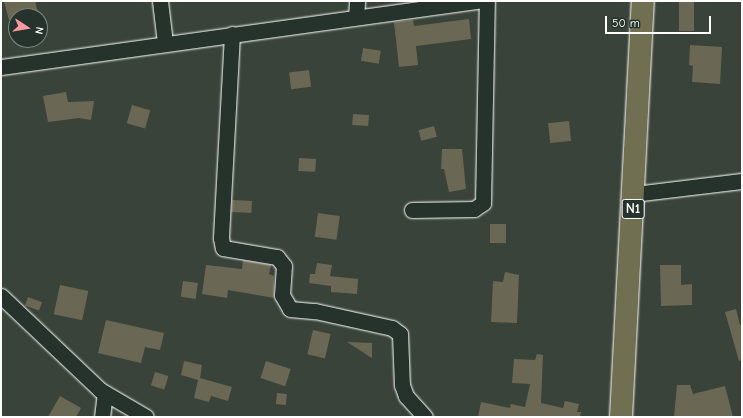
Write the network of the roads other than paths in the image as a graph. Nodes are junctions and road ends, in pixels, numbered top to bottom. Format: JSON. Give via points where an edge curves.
{"nodes":[{"id":1,"x":160,"y":1,"type":"edge"},
{"id":2,"x":357,"y":1,"type":"edge"},
{"id":3,"x":479,"y":1,"type":"edge"},
{"id":4,"x":487,"y":1,"type":"edge"},
{"id":5,"x":643,"y":1,"type":"edge"},
{"id":6,"x":356,"y":17,"type":"junction"},
{"id":7,"x":232,"y":34,"type":"junction"},
{"id":8,"x":164,"y":43,"type":"junction"},
{"id":9,"x":1,"y":67,"type":"edge"},
{"id":10,"x":742,"y":181,"type":"edge"},
{"id":11,"x":634,"y":194,"type":"junction"},
{"id":12,"x":412,"y":210,"type":"dead end"},
{"id":13,"x":1,"y":296,"type":"edge"},
{"id":14,"x":105,"y":394,"type":"junction"},
{"id":15,"x":102,"y":417,"type":"edge"},
{"id":16,"x":146,"y":417,"type":"edge"},
{"id":17,"x":425,"y":417,"type":"edge"},
{"id":18,"x":621,"y":417,"type":"edge"}],
"edges":[{"from":1,"to":8,"type":"street"},
{"from":2,"to":6,"type":"street"},
{"from":3,"to":6,"type":"street"},
{"from":4,"to":12,"type":"street","via":[[483,203],[474,209]]},
{"from":5,"to":11,"type":"highway","number":"N1"},
{"from":6,"to":7,"type":"street"},
{"from":7,"to":8,"type":"street"},
{"from":7,"to":17,"type":"street","via":[[221,238],[223,248],[277,257],[284,266],[282,295],[290,308],[392,328],[400,334],[402,384],[406,396]]},
{"from":8,"to":9,"type":"street"},
{"from":10,"to":11,"type":"street"},
{"from":11,"to":18,"type":"highway","number":"N1"},
{"from":13,"to":14,"type":"street"},
{"from":14,"to":15,"type":"street"},
{"from":14,"to":16,"type":"street"}]}
